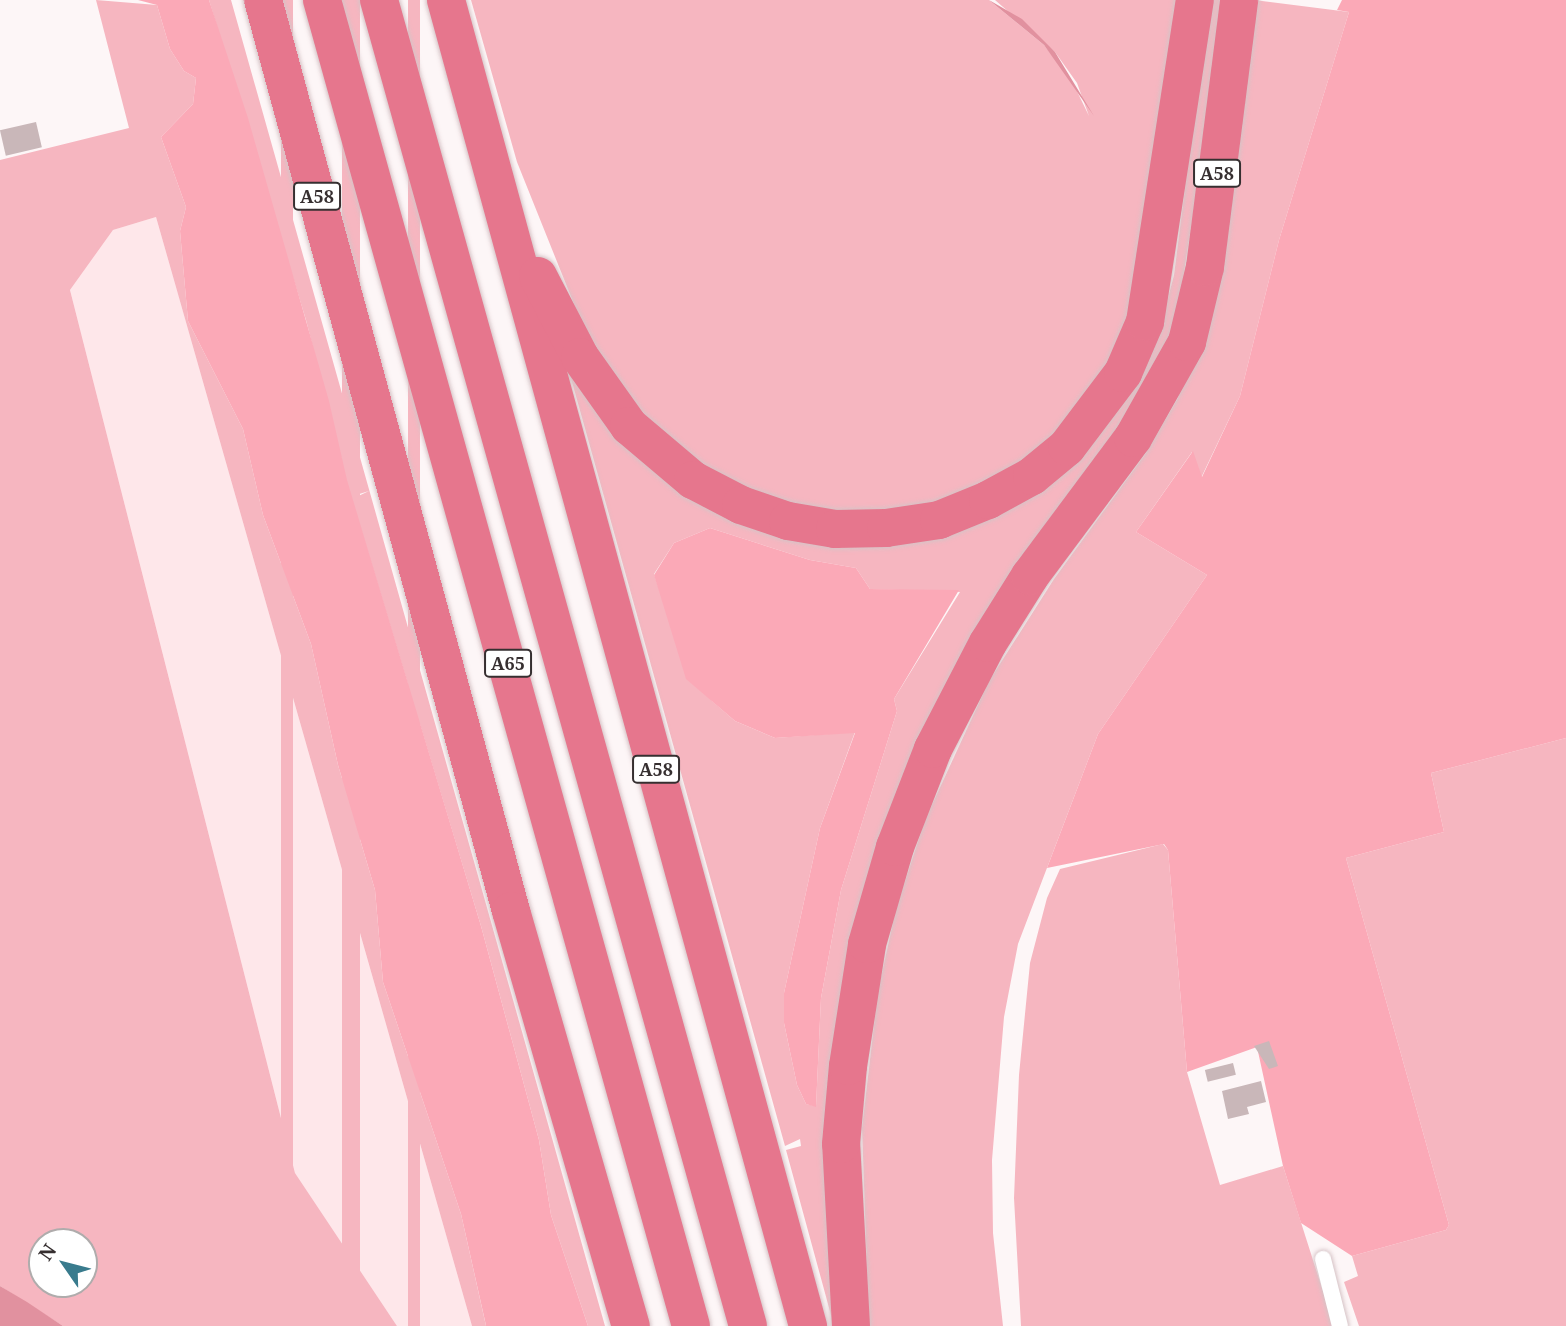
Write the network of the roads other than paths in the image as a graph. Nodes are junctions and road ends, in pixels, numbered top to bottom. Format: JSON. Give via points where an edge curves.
{"nodes":[{"id":1,"x":263,"y":0,"type":"edge"},
{"id":2,"x":322,"y":0,"type":"edge"},
{"id":3,"x":379,"y":0,"type":"edge"},
{"id":4,"x":446,"y":0,"type":"edge"},
{"id":5,"x":1195,"y":0,"type":"edge"},
{"id":6,"x":1240,"y":0,"type":"edge"},
{"id":7,"x":504,"y":212,"type":"junction"},
{"id":8,"x":1323,"y":1258,"type":"dead end"},
{"id":9,"x":631,"y":1326,"type":"edge"},
{"id":10,"x":691,"y":1326,"type":"edge"},
{"id":11,"x":748,"y":1326,"type":"edge"},
{"id":12,"x":808,"y":1326,"type":"edge"},
{"id":13,"x":851,"y":1326,"type":"edge"},
{"id":14,"x":1340,"y":1326,"type":"edge"}],
"edges":[{"from":1,"to":9,"type":"highway","number":"A58","via":[[511,911]]},
{"from":2,"to":10,"type":"highway","number":"A65"},
{"from":3,"to":11,"type":"highway","number":"A65"},
{"from":4,"to":7,"type":"highway","number":"A58"},
{"from":5,"to":7,"type":"highway","number":"A58","via":[[1145,322],[1123,373],[1067,447],[1032,476],[939,520],[861,528],[788,521],[741,505],[693,480],[629,426],[580,358]]},
{"from":6,"to":13,"type":"highway","number":"A58","via":[[1205,267],[1187,342],[1132,438],[1030,576],[988,643],[933,749],[895,847],[867,944],[841,1144]]},
{"from":7,"to":12,"type":"highway","number":"A58"},
{"from":8,"to":14,"type":"lane"}]}
